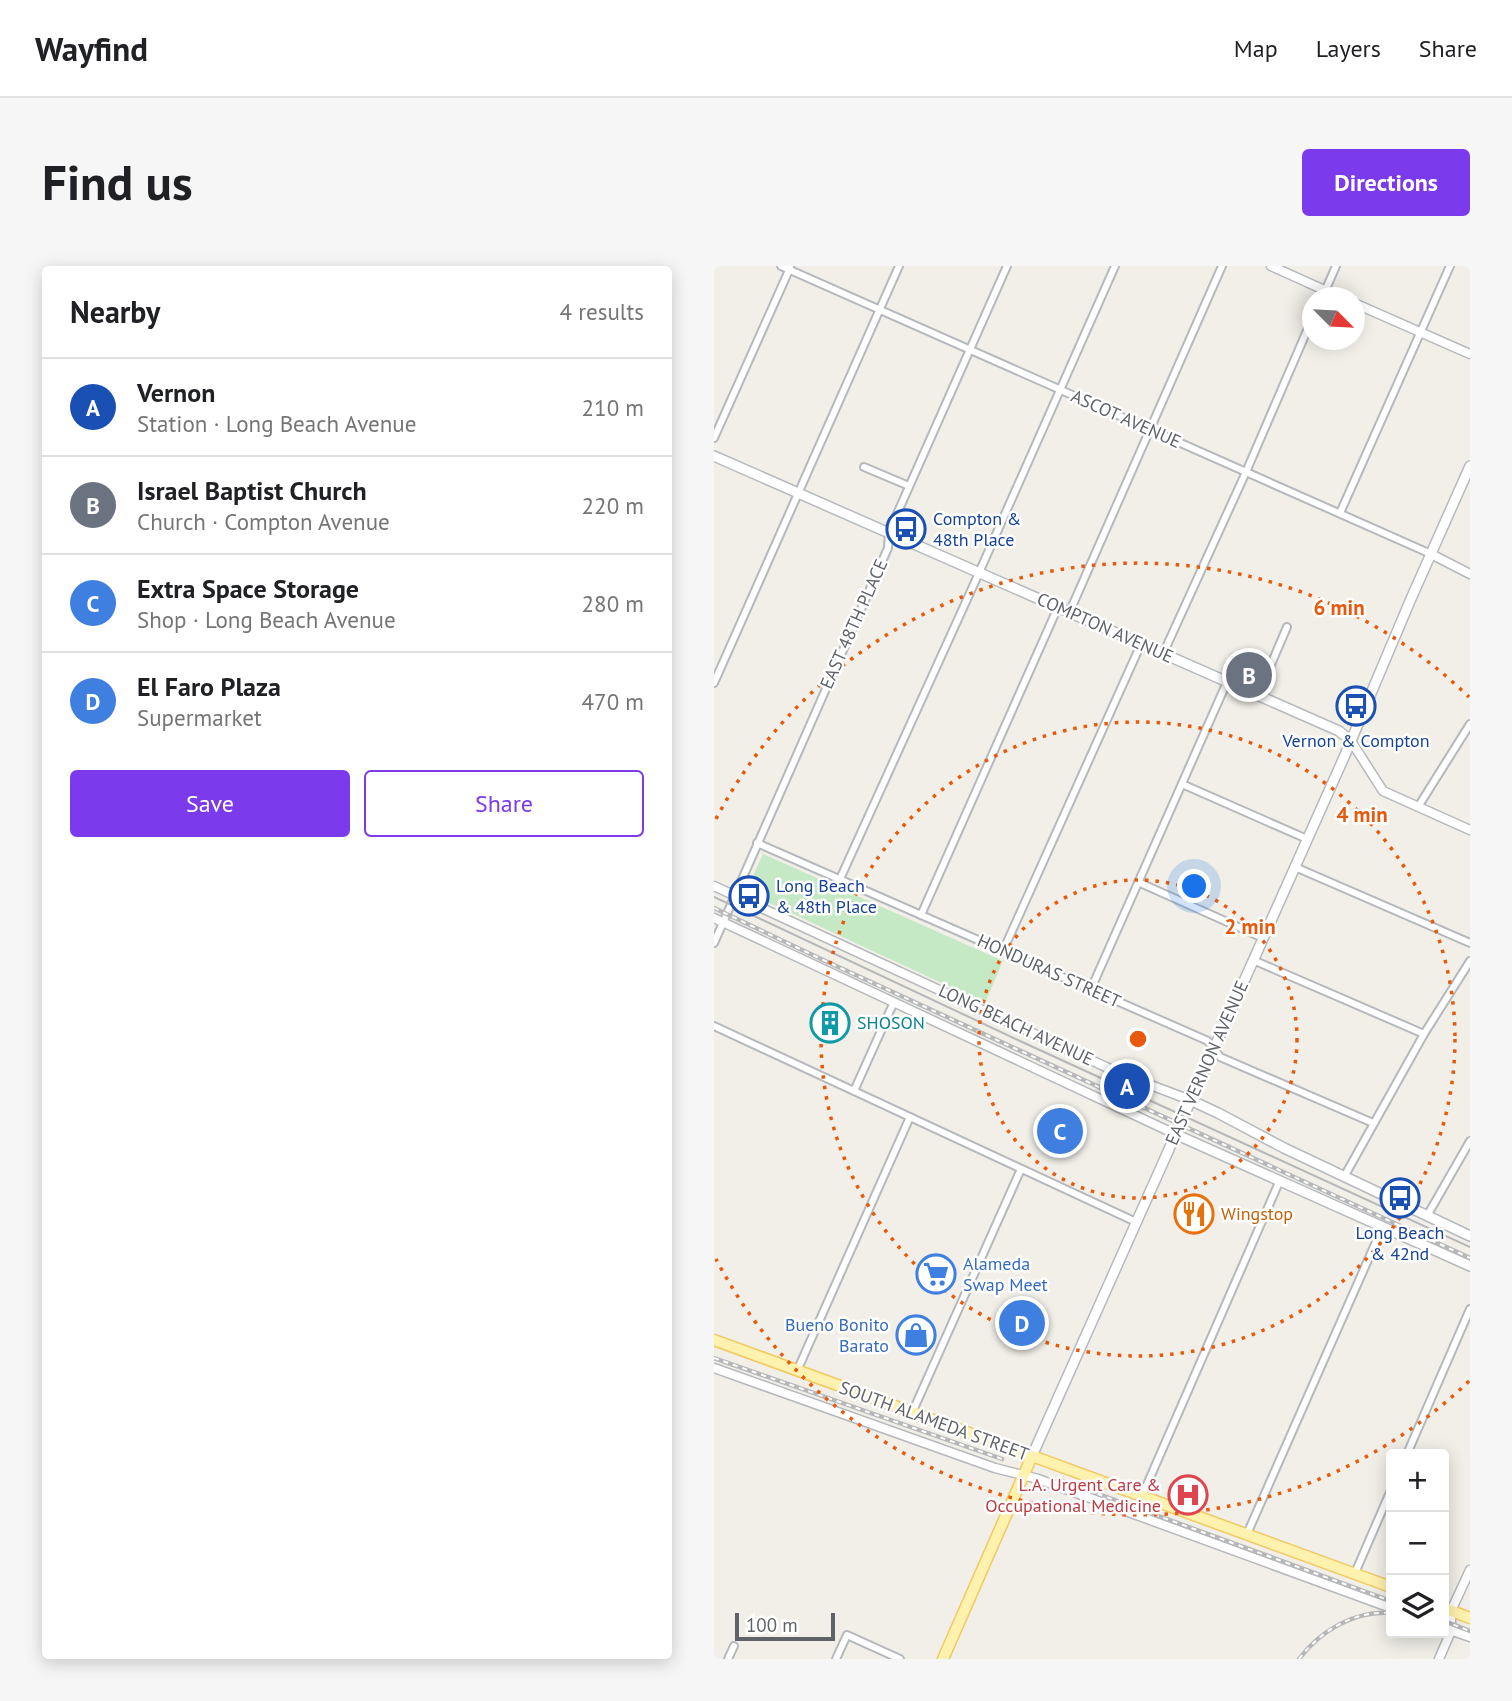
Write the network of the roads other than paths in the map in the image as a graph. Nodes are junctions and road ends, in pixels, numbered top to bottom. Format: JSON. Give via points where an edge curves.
{"nodes":[{"id":1,"x":781,"y":266,"type":"edge"},
{"id":2,"x":899,"y":266,"type":"edge"},
{"id":3,"x":1007,"y":266,"type":"edge"},
{"id":4,"x":1115,"y":266,"type":"edge"},
{"id":5,"x":1222,"y":266,"type":"edge"},
{"id":6,"x":1271,"y":266,"type":"edge"},
{"id":7,"x":1336,"y":266,"type":"edge"},
{"id":8,"x":1450,"y":266,"type":"edge"},
{"id":9,"x":790,"y":268,"type":"edge"},
{"id":10,"x":1310,"y":287,"type":"edge"},
{"id":11,"x":1326,"y":287,"type":"edge"},
{"id":12,"x":1365,"y":308,"type":"edge"},
{"id":13,"x":879,"y":310,"type":"junction"},
{"id":14,"x":1420,"y":332,"type":"junction"},
{"id":15,"x":1302,"y":342,"type":"edge"},
{"id":16,"x":969,"y":350,"type":"junction"},
{"id":17,"x":1470,"y":354,"type":"edge"},
{"id":18,"x":1060,"y":389,"type":"junction"},
{"id":19,"x":1150,"y":430,"type":"junction"},
{"id":20,"x":714,"y":438,"type":"edge"},
{"id":21,"x":714,"y":456,"type":"edge"},
{"id":22,"x":1470,"y":466,"type":"edge"},
{"id":23,"x":864,"y":467,"type":"dead end"},
{"id":24,"x":1246,"y":472,"type":"junction"},
{"id":25,"x":909,"y":486,"type":"junction"},
{"id":26,"x":798,"y":492,"type":"junction"},
{"id":27,"x":1340,"y":513,"type":"junction"},
{"id":28,"x":889,"y":532,"type":"junction"},
{"id":29,"x":1431,"y":554,"type":"junction"},
{"id":30,"x":979,"y":572,"type":"junction"},
{"id":31,"x":1470,"y":574,"type":"edge"},
{"id":32,"x":1058,"y":607,"type":"junction"},
{"id":33,"x":1070,"y":611,"type":"junction"},
{"id":34,"x":1287,"y":627,"type":"dead end"},
{"id":35,"x":1142,"y":644,"type":"junction"},
{"id":36,"x":1163,"y":654,"type":"junction"},
{"id":37,"x":1227,"y":682,"type":"junction"},
{"id":38,"x":714,"y":683,"type":"edge"},
{"id":39,"x":1258,"y":695,"type":"junction"},
{"id":40,"x":1470,"y":724,"type":"edge"},
{"id":41,"x":1351,"y":741,"type":"junction"},
{"id":42,"x":1182,"y":784,"type":"junction"},
{"id":43,"x":1418,"y":807,"type":"junction"},
{"id":44,"x":1470,"y":830,"type":"edge"},
{"id":45,"x":1307,"y":839,"type":"junction"},
{"id":46,"x":757,"y":843,"type":"junction"},
{"id":47,"x":1295,"y":867,"type":"junction"},
{"id":48,"x":840,"y":879,"type":"junction"},
{"id":49,"x":1138,"y":883,"type":"junction"},
{"id":50,"x":714,"y":886,"type":"edge"},
{"id":51,"x":734,"y":895,"type":"junction"},
{"id":52,"x":921,"y":915,"type":"junction"},
{"id":53,"x":718,"y":920,"type":"edge"},
{"id":54,"x":1263,"y":938,"type":"junction"},
{"id":55,"x":714,"y":943,"type":"edge"},
{"id":56,"x":1470,"y":943,"type":"edge"},
{"id":57,"x":1003,"y":951,"type":"junction"},
{"id":58,"x":1253,"y":960,"type":"junction"},
{"id":59,"x":1470,"y":961,"type":"edge"},
{"id":60,"x":1091,"y":989,"type":"junction"},
{"id":61,"x":894,"y":1002,"type":"junction"},
{"id":62,"x":714,"y":1026,"type":"edge"},
{"id":63,"x":1424,"y":1034,"type":"junction"},
{"id":64,"x":1213,"y":1048,"type":"junction"},
{"id":65,"x":854,"y":1091,"type":"junction"},
{"id":66,"x":1190,"y":1100,"type":"junction"},
{"id":67,"x":910,"y":1117,"type":"junction"},
{"id":68,"x":1373,"y":1124,"type":"junction"},
{"id":69,"x":1175,"y":1134,"type":"junction"},
{"id":70,"x":1470,"y":1141,"type":"edge"},
{"id":71,"x":1021,"y":1169,"type":"junction"},
{"id":72,"x":1344,"y":1177,"type":"junction"},
{"id":73,"x":1280,"y":1180,"type":"junction"},
{"id":74,"x":1427,"y":1216,"type":"junction"},
{"id":75,"x":1136,"y":1222,"type":"junction"},
{"id":76,"x":1383,"y":1226,"type":"junction"},
{"id":77,"x":1470,"y":1236,"type":"edge"},
{"id":78,"x":1470,"y":1266,"type":"edge"},
{"id":79,"x":1470,"y":1309,"type":"edge"},
{"id":80,"x":714,"y":1340,"type":"edge"},
{"id":81,"x":714,"y":1368,"type":"edge"},
{"id":82,"x":797,"y":1371,"type":"junction"},
{"id":83,"x":912,"y":1413,"type":"junction"},
{"id":84,"x":1409,"y":1449,"type":"edge"},
{"id":85,"x":1032,"y":1456,"type":"junction"},
{"id":86,"x":1024,"y":1475,"type":"junction"},
{"id":87,"x":1142,"y":1496,"type":"junction"},
{"id":88,"x":1386,"y":1502,"type":"edge"},
{"id":89,"x":1247,"y":1534,"type":"junction"},
{"id":90,"x":1470,"y":1570,"type":"edge"},
{"id":91,"x":1355,"y":1573,"type":"junction"},
{"id":92,"x":1386,"y":1585,"type":"edge"},
{"id":93,"x":1386,"y":1606,"type":"edge"},
{"id":94,"x":1449,"y":1609,"type":"edge"},
{"id":95,"x":1449,"y":1610,"type":"edge"},
{"id":96,"x":1470,"y":1618,"type":"edge"},
{"id":97,"x":1449,"y":1630,"type":"edge"},
{"id":98,"x":1470,"y":1637,"type":"edge"},
{"id":99,"x":1444,"y":1638,"type":"edge"},
{"id":100,"x":734,"y":1646,"type":"dead end"},
{"id":101,"x":728,"y":1659,"type":"edge"},
{"id":102,"x":836,"y":1659,"type":"edge"},
{"id":103,"x":900,"y":1659,"type":"edge"},
{"id":104,"x":943,"y":1659,"type":"edge"},
{"id":105,"x":1438,"y":1659,"type":"edge"}],
"edges":[{"from":1,"to":9,"type":"street","name":"ASCOT AVENUE"},
{"from":2,"to":13,"type":"street"},
{"from":3,"to":16,"type":"street","name":"EAST 48TH PLACE"},
{"from":4,"to":18,"type":"street"},
{"from":5,"to":19,"type":"street"},
{"from":6,"to":10,"type":"street"},
{"from":7,"to":11,"type":"street"},
{"from":8,"to":14,"type":"street"},
{"from":9,"to":13,"type":"street","name":"ASCOT AVENUE"},
{"from":9,"to":20,"type":"street"},
{"from":12,"to":14,"type":"street"},
{"from":13,"to":16,"type":"street","name":"ASCOT AVENUE"},
{"from":13,"to":26,"type":"street"},
{"from":14,"to":17,"type":"street"},
{"from":14,"to":27,"type":"street"},
{"from":15,"to":24,"type":"street"},
{"from":16,"to":18,"type":"street","name":"ASCOT AVENUE"},
{"from":16,"to":25,"type":"street","name":"EAST 48TH PLACE"},
{"from":18,"to":19,"type":"street","name":"ASCOT AVENUE"},
{"from":18,"to":30,"type":"street"},
{"from":19,"to":24,"type":"street","name":"ASCOT AVENUE"},
{"from":19,"to":33,"type":"street"},
{"from":21,"to":26,"type":"main road","name":"COMPTON AVENUE"},
{"from":22,"to":29,"type":"main road","name":"EAST VERNON AVENUE"},
{"from":23,"to":25,"type":"street"},
{"from":24,"to":27,"type":"street","name":"ASCOT AVENUE"},
{"from":24,"to":36,"type":"street"},
{"from":25,"to":28,"type":"street","name":"EAST 48TH PLACE"},
{"from":26,"to":28,"type":"main road","name":"COMPTON AVENUE"},
{"from":26,"to":38,"type":"street"},
{"from":27,"to":29,"type":"street","name":"ASCOT AVENUE"},
{"from":28,"to":30,"type":"main road","name":"COMPTON AVENUE"},
{"from":28,"to":46,"type":"street","name":"EAST 48TH PLACE","via":[[888,548]]},
{"from":29,"to":31,"type":"street","name":"ASCOT AVENUE"},
{"from":29,"to":41,"type":"main road","name":"EAST VERNON AVENUE"},
{"from":30,"to":32,"type":"main road","name":"COMPTON AVENUE"},
{"from":30,"to":48,"type":"street"},
{"from":32,"to":33,"type":"main road","name":"COMPTON AVENUE"},
{"from":32,"to":52,"type":"street"},
{"from":33,"to":35,"type":"main road","name":"COMPTON AVENUE"},
{"from":34,"to":39,"type":"street"},
{"from":35,"to":36,"type":"main road","name":"COMPTON AVENUE"},
{"from":35,"to":57,"type":"street"},
{"from":36,"to":37,"type":"main road","name":"COMPTON AVENUE"},
{"from":37,"to":39,"type":"main road","name":"COMPTON AVENUE"},
{"from":37,"to":42,"type":"street"},
{"from":39,"to":41,"type":"main road","name":"COMPTON AVENUE","via":[[1339,731]]},
{"from":40,"to":43,"type":"street"},
{"from":41,"to":43,"type":"street","name":"COMPTON AVENUE","via":[[1383,791]]},
{"from":41,"to":45,"type":"main road","name":"EAST VERNON AVENUE"},
{"from":42,"to":45,"type":"street"},
{"from":42,"to":49,"type":"street"},
{"from":43,"to":44,"type":"street","name":"COMPTON AVENUE"},
{"from":45,"to":47,"type":"main road","name":"EAST VERNON AVENUE"},
{"from":46,"to":48,"type":"street","name":"HONDURAS STREET"},
{"from":46,"to":51,"type":"street","name":"EAST 48TH PLACE"},
{"from":47,"to":54,"type":"main road","name":"EAST VERNON AVENUE"},
{"from":47,"to":56,"type":"street"},
{"from":48,"to":52,"type":"street","name":"HONDURAS STREET"},
{"from":49,"to":54,"type":"street"},
{"from":49,"to":60,"type":"street"},
{"from":50,"to":51,"type":"street","name":"LONG BEACH AVENUE"},
{"from":51,"to":53,"type":"street","name":"EAST 48TH PLACE"},
{"from":51,"to":66,"type":"street","name":"LONG BEACH AVENUE","via":[[1119,1073]]},
{"from":52,"to":57,"type":"street","name":"HONDURAS STREET"},
{"from":53,"to":55,"type":"street","name":"EAST 48TH PLACE"},
{"from":53,"to":61,"type":"street","name":"LONG BEACH AVENUE"},
{"from":54,"to":58,"type":"main road","name":"EAST VERNON AVENUE"},
{"from":57,"to":60,"type":"street","name":"HONDURAS STREET"},
{"from":58,"to":63,"type":"street"},
{"from":58,"to":64,"type":"main road","name":"EAST VERNON AVENUE"},
{"from":59,"to":63,"type":"street"},
{"from":60,"to":64,"type":"street","name":"HONDURAS STREET","via":[[1208,1041]]},
{"from":61,"to":65,"type":"street"},
{"from":61,"to":69,"type":"street","name":"LONG BEACH AVENUE"},
{"from":62,"to":65,"type":"street"},
{"from":63,"to":68,"type":"street"},
{"from":64,"to":66,"type":"main road","name":"EAST VERNON AVENUE"},
{"from":64,"to":68,"type":"street","name":"HONDURAS STREET","via":[[1220,1057]]},
{"from":65,"to":67,"type":"street"},
{"from":66,"to":69,"type":"main road","name":"EAST VERNON AVENUE"},
{"from":66,"to":72,"type":"main road","name":"LONG BEACH AVENUE"},
{"from":67,"to":71,"type":"street"},
{"from":67,"to":82,"type":"street"},
{"from":68,"to":72,"type":"street"},
{"from":69,"to":73,"type":"main road","name":"LONG BEACH AVENUE"},
{"from":69,"to":75,"type":"main road","name":"EAST VERNON AVENUE"},
{"from":70,"to":74,"type":"street"},
{"from":71,"to":75,"type":"street"},
{"from":71,"to":83,"type":"street"},
{"from":72,"to":74,"type":"main road","name":"LONG BEACH AVENUE"},
{"from":73,"to":76,"type":"main road","name":"LONG BEACH AVENUE"},
{"from":73,"to":87,"type":"street"},
{"from":74,"to":77,"type":"main road","name":"LONG BEACH AVENUE"},
{"from":75,"to":85,"type":"main road","name":"EAST VERNON AVENUE"},
{"from":76,"to":78,"type":"main road","name":"LONG BEACH AVENUE"},
{"from":76,"to":89,"type":"street"},
{"from":79,"to":84,"type":"street"},
{"from":80,"to":82,"type":"main road","name":"SOUTH ALAMEDA STREET"},
{"from":81,"to":86,"type":"street","name":"SOUTH ALAMEDA STREET"},
{"from":82,"to":83,"type":"main road","name":"SOUTH ALAMEDA STREET"},
{"from":83,"to":85,"type":"main road","name":"SOUTH ALAMEDA STREET"},
{"from":85,"to":86,"type":"main road","name":"EAST VERNON AVENUE"},
{"from":85,"to":87,"type":"main road","name":"SOUTH ALAMEDA STREET"},
{"from":86,"to":93,"type":"street","name":"SOUTH ALAMEDA STREET"},
{"from":86,"to":104,"type":"main road","name":"EAST VERNON AVENUE"},
{"from":87,"to":89,"type":"main road","name":"SOUTH ALAMEDA STREET"},
{"from":88,"to":91,"type":"street"},
{"from":89,"to":91,"type":"main road","name":"SOUTH ALAMEDA STREET"},
{"from":90,"to":94,"type":"street"},
{"from":91,"to":92,"type":"main road","name":"SOUTH ALAMEDA STREET"},
{"from":95,"to":96,"type":"main road"},
{"from":97,"to":98,"type":"street"},
{"from":99,"to":105,"type":"street"},
{"from":100,"to":101,"type":"street"},
{"from":102,"to":103,"type":"street","via":[[847,1635]]}]}
